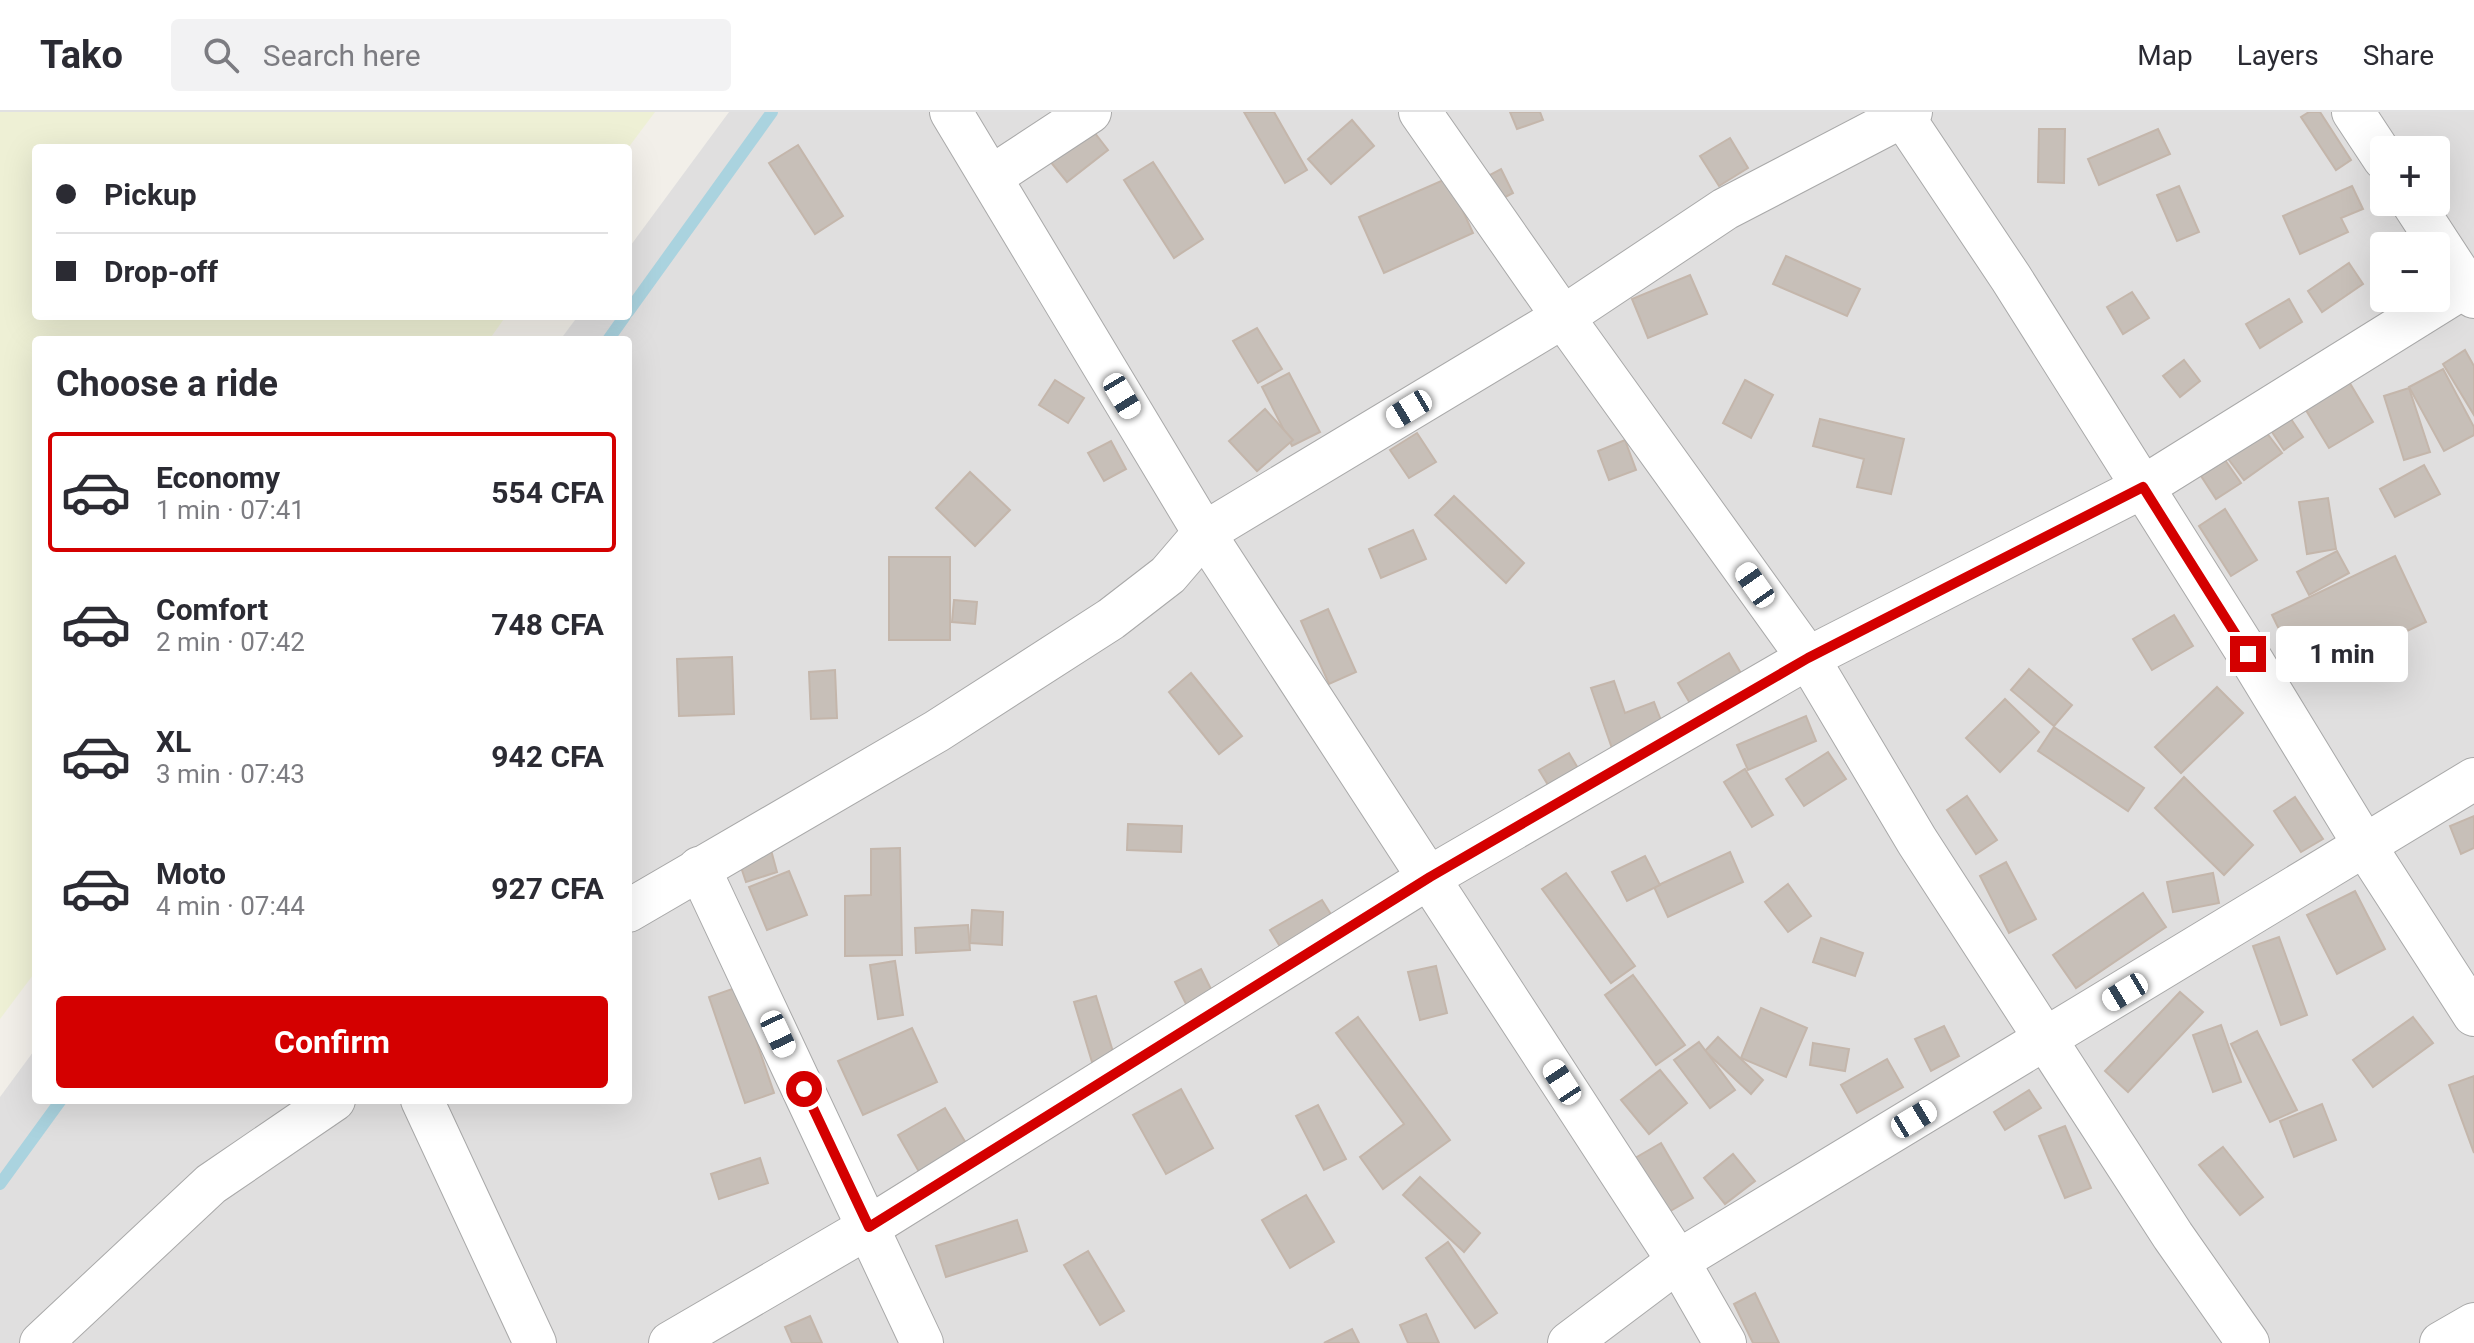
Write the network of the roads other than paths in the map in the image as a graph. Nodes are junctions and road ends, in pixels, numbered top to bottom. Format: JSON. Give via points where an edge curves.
{"nodes":[{"id":1,"x":951,"y":112,"type":"edge"},
{"id":2,"x":1090,"y":112,"type":"edge"},
{"id":3,"x":1420,"y":112,"type":"edge"},
{"id":4,"x":2353,"y":112,"type":"edge"},
{"id":5,"x":1905,"y":114,"type":"edge"},
{"id":6,"x":2370,"y":138,"type":"edge"},
{"id":7,"x":991,"y":177,"type":"junction"},
{"id":8,"x":2422,"y":216,"type":"edge"},
{"id":9,"x":2472,"y":288,"type":"edge"},
{"id":10,"x":1563,"y":317,"type":"junction"},
{"id":11,"x":2143,"y":487,"type":"junction"},
{"id":12,"x":1204,"y":533,"type":"junction"},
{"id":13,"x":1808,"y":658,"type":"junction"},
{"id":14,"x":2474,"y":779,"type":"edge"},
{"id":15,"x":2365,"y":846,"type":"junction"},
{"id":16,"x":699,"y":868,"type":"junction"},
{"id":17,"x":1430,"y":877,"type":"junction"},
{"id":18,"x":632,"y":909,"type":"edge"},
{"id":19,"x":2474,"y":1015,"type":"edge"},
{"id":20,"x":2045,"y":1040,"type":"junction"},
{"id":21,"x":328,"y":1104,"type":"edge"},
{"id":22,"x":424,"y":1104,"type":"edge"},
{"id":23,"x":869,"y":1227,"type":"junction"},
{"id":24,"x":1678,"y":1261,"type":"junction"},
{"id":25,"x":2474,"y":1324,"type":"edge"},
{"id":26,"x":41,"y":1343,"type":"edge"},
{"id":27,"x":535,"y":1343,"type":"edge"},
{"id":28,"x":670,"y":1343,"type":"edge"},
{"id":29,"x":922,"y":1343,"type":"edge"},
{"id":30,"x":1569,"y":1343,"type":"edge"},
{"id":31,"x":1725,"y":1343,"type":"edge"},
{"id":32,"x":2248,"y":1343,"type":"edge"},
{"id":33,"x":2441,"y":1343,"type":"edge"}],
"edges":[{"from":1,"to":7,"type":"street"},
{"from":2,"to":7,"type":"street"},
{"from":3,"to":10,"type":"street"},
{"from":4,"to":6,"type":"street"},
{"from":5,"to":10,"type":"street","via":[[1725,209]]},
{"from":5,"to":11,"type":"street"},
{"from":7,"to":12,"type":"street"},
{"from":8,"to":9,"type":"street"},
{"from":9,"to":11,"type":"street"},
{"from":10,"to":12,"type":"street"},
{"from":10,"to":13,"type":"street"},
{"from":11,"to":13,"type":"street"},
{"from":11,"to":15,"type":"street"},
{"from":12,"to":16,"type":"street","via":[[1168,575],[1111,619],[937,731]]},
{"from":12,"to":17,"type":"street"},
{"from":13,"to":17,"type":"street"},
{"from":13,"to":20,"type":"street"},
{"from":14,"to":15,"type":"street"},
{"from":15,"to":19,"type":"street"},
{"from":15,"to":20,"type":"street"},
{"from":16,"to":18,"type":"street"},
{"from":16,"to":23,"type":"street"},
{"from":17,"to":23,"type":"street"},
{"from":17,"to":24,"type":"street"},
{"from":20,"to":24,"type":"street"},
{"from":20,"to":32,"type":"street"},
{"from":21,"to":26,"type":"street","via":[[211,1184]]},
{"from":22,"to":27,"type":"street"},
{"from":23,"to":28,"type":"street"},
{"from":23,"to":29,"type":"street"},
{"from":24,"to":30,"type":"street"},
{"from":24,"to":31,"type":"street"},
{"from":25,"to":33,"type":"street"}]}
